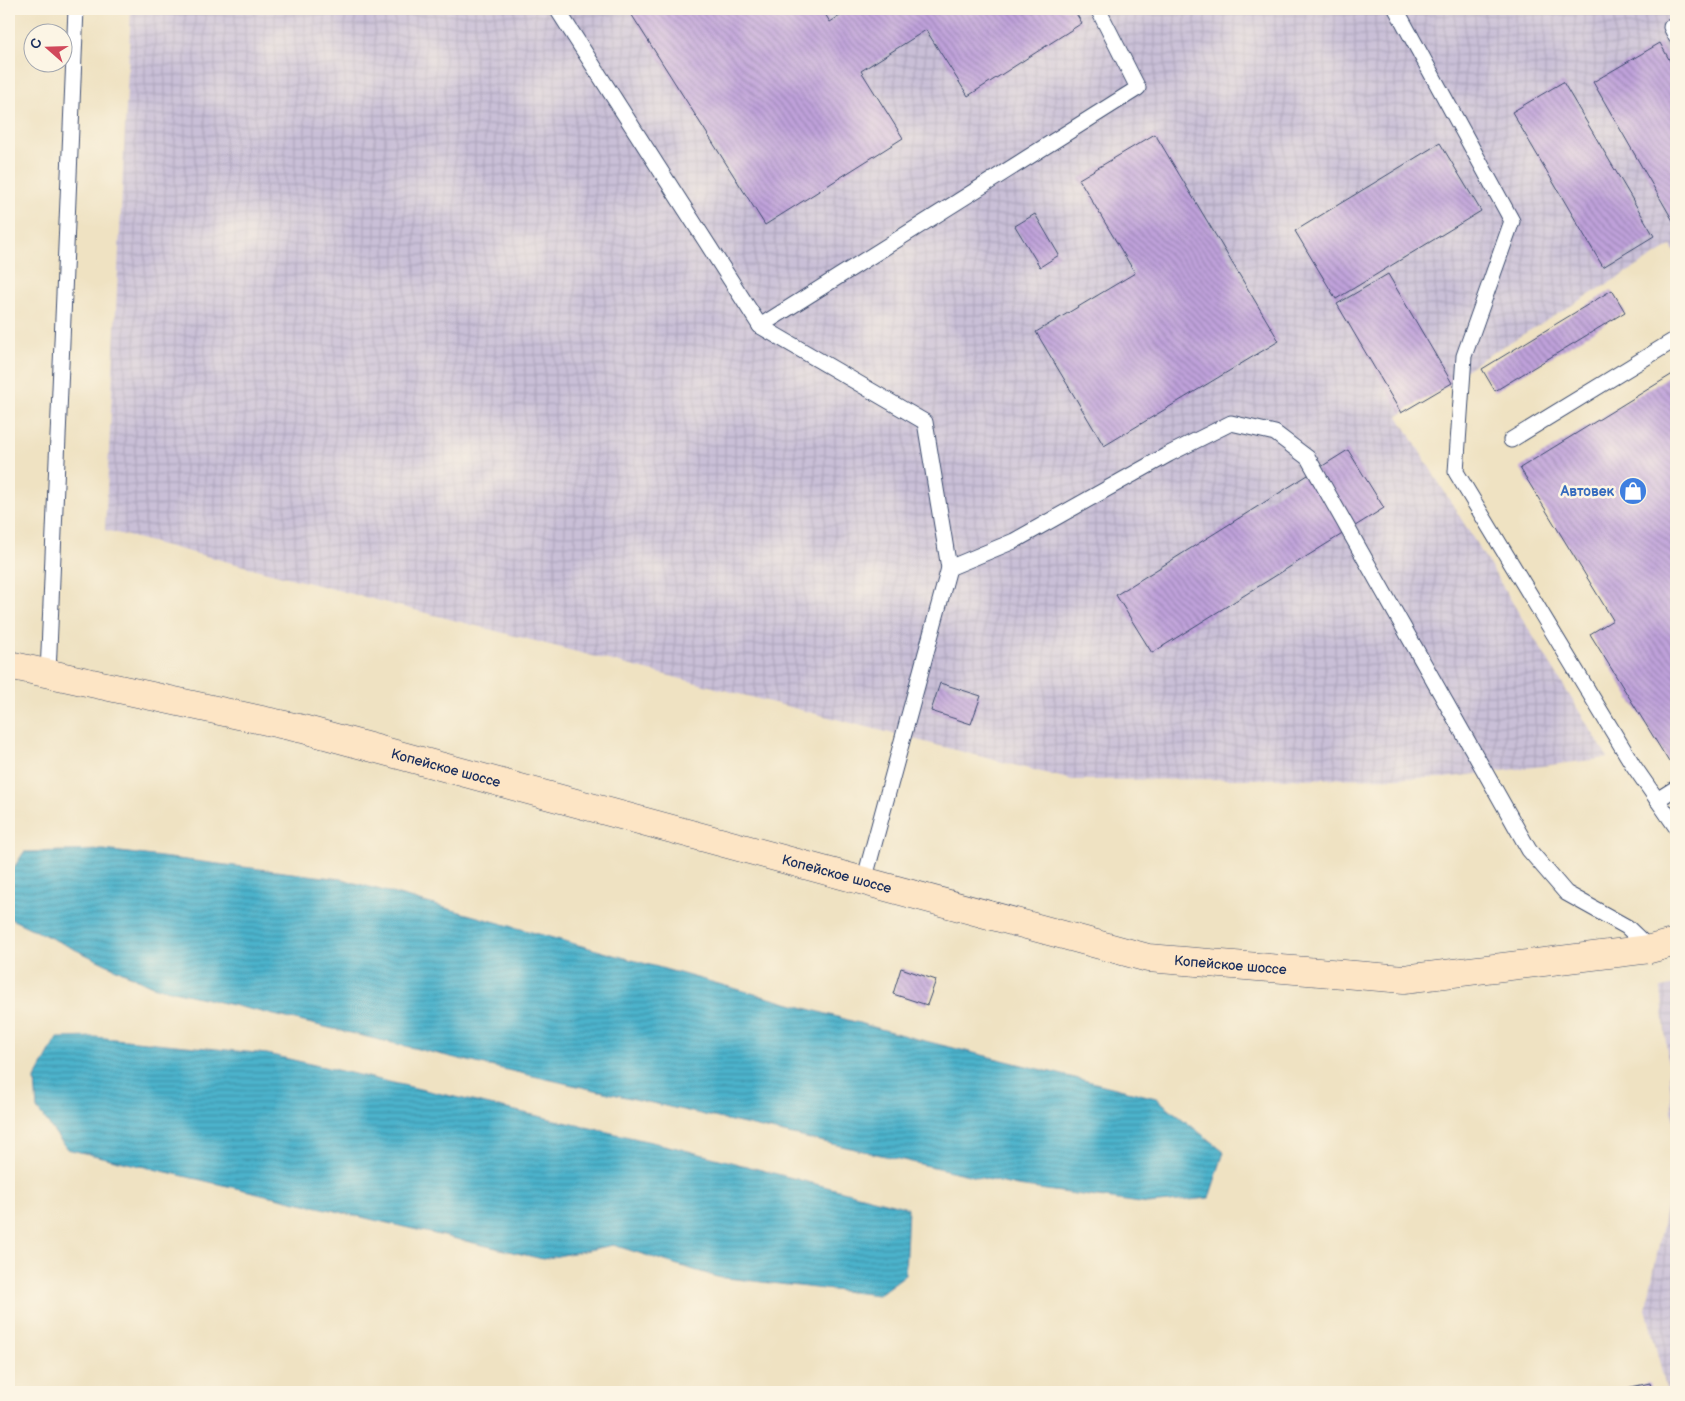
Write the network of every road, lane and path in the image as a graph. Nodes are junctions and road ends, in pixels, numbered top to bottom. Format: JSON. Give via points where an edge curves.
{"nodes":[{"id":1,"x":76,"y":9,"type":"edge"},
{"id":2,"x":557,"y":9,"type":"edge"},
{"id":3,"x":1098,"y":9,"type":"edge"},
{"id":4,"x":1396,"y":9,"type":"edge"},
{"id":5,"x":1676,"y":24,"type":"edge"},
{"id":6,"x":1676,"y":37,"type":"edge"},
{"id":7,"x":760,"y":326,"type":"junction"},
{"id":8,"x":1676,"y":339,"type":"edge"},
{"id":9,"x":1511,"y":440,"type":"dead end"},
{"id":10,"x":949,"y":568,"type":"junction"},
{"id":11,"x":9,"y":665,"type":"edge"},
{"id":12,"x":48,"y":674,"type":"junction"},
{"id":13,"x":1676,"y":788,"type":"edge"},
{"id":14,"x":1657,"y":800,"type":"junction"},
{"id":15,"x":1676,"y":827,"type":"edge"},
{"id":16,"x":864,"y":881,"type":"junction"},
{"id":17,"x":1676,"y":942,"type":"edge"},
{"id":18,"x":1650,"y":949,"type":"junction"}],
"edges":[{"from":1,"to":12,"type":"lane"},
{"from":2,"to":7,"type":"lane"},
{"from":3,"to":7,"type":"lane","via":[[1138,88]]},
{"from":4,"to":14,"type":"lane","via":[[1512,221],[1464,356],[1456,472]]},
{"from":5,"to":6,"type":"lane","via":[[1671,27]]},
{"from":7,"to":10,"type":"lane","via":[[925,422]]},
{"from":8,"to":9,"type":"lane"},
{"from":10,"to":16,"type":"lane"},
{"from":10,"to":18,"type":"lane","via":[[1014,541],[1231,422],[1275,434],[1308,458],[1529,850],[1566,893],[1626,927]]},
{"from":11,"to":12,"type":"street","name":"Копейское шоссе"},
{"from":12,"to":16,"type":"street","name":"Копейское шоссе","via":[[303,729]]},
{"from":13,"to":14,"type":"lane"},
{"from":14,"to":15,"type":"lane"},
{"from":16,"to":18,"type":"street","name":"Копейское шоссе","via":[[1148,958],[1404,979]]},
{"from":17,"to":18,"type":"street","name":"Копейское шоссе"}]}
